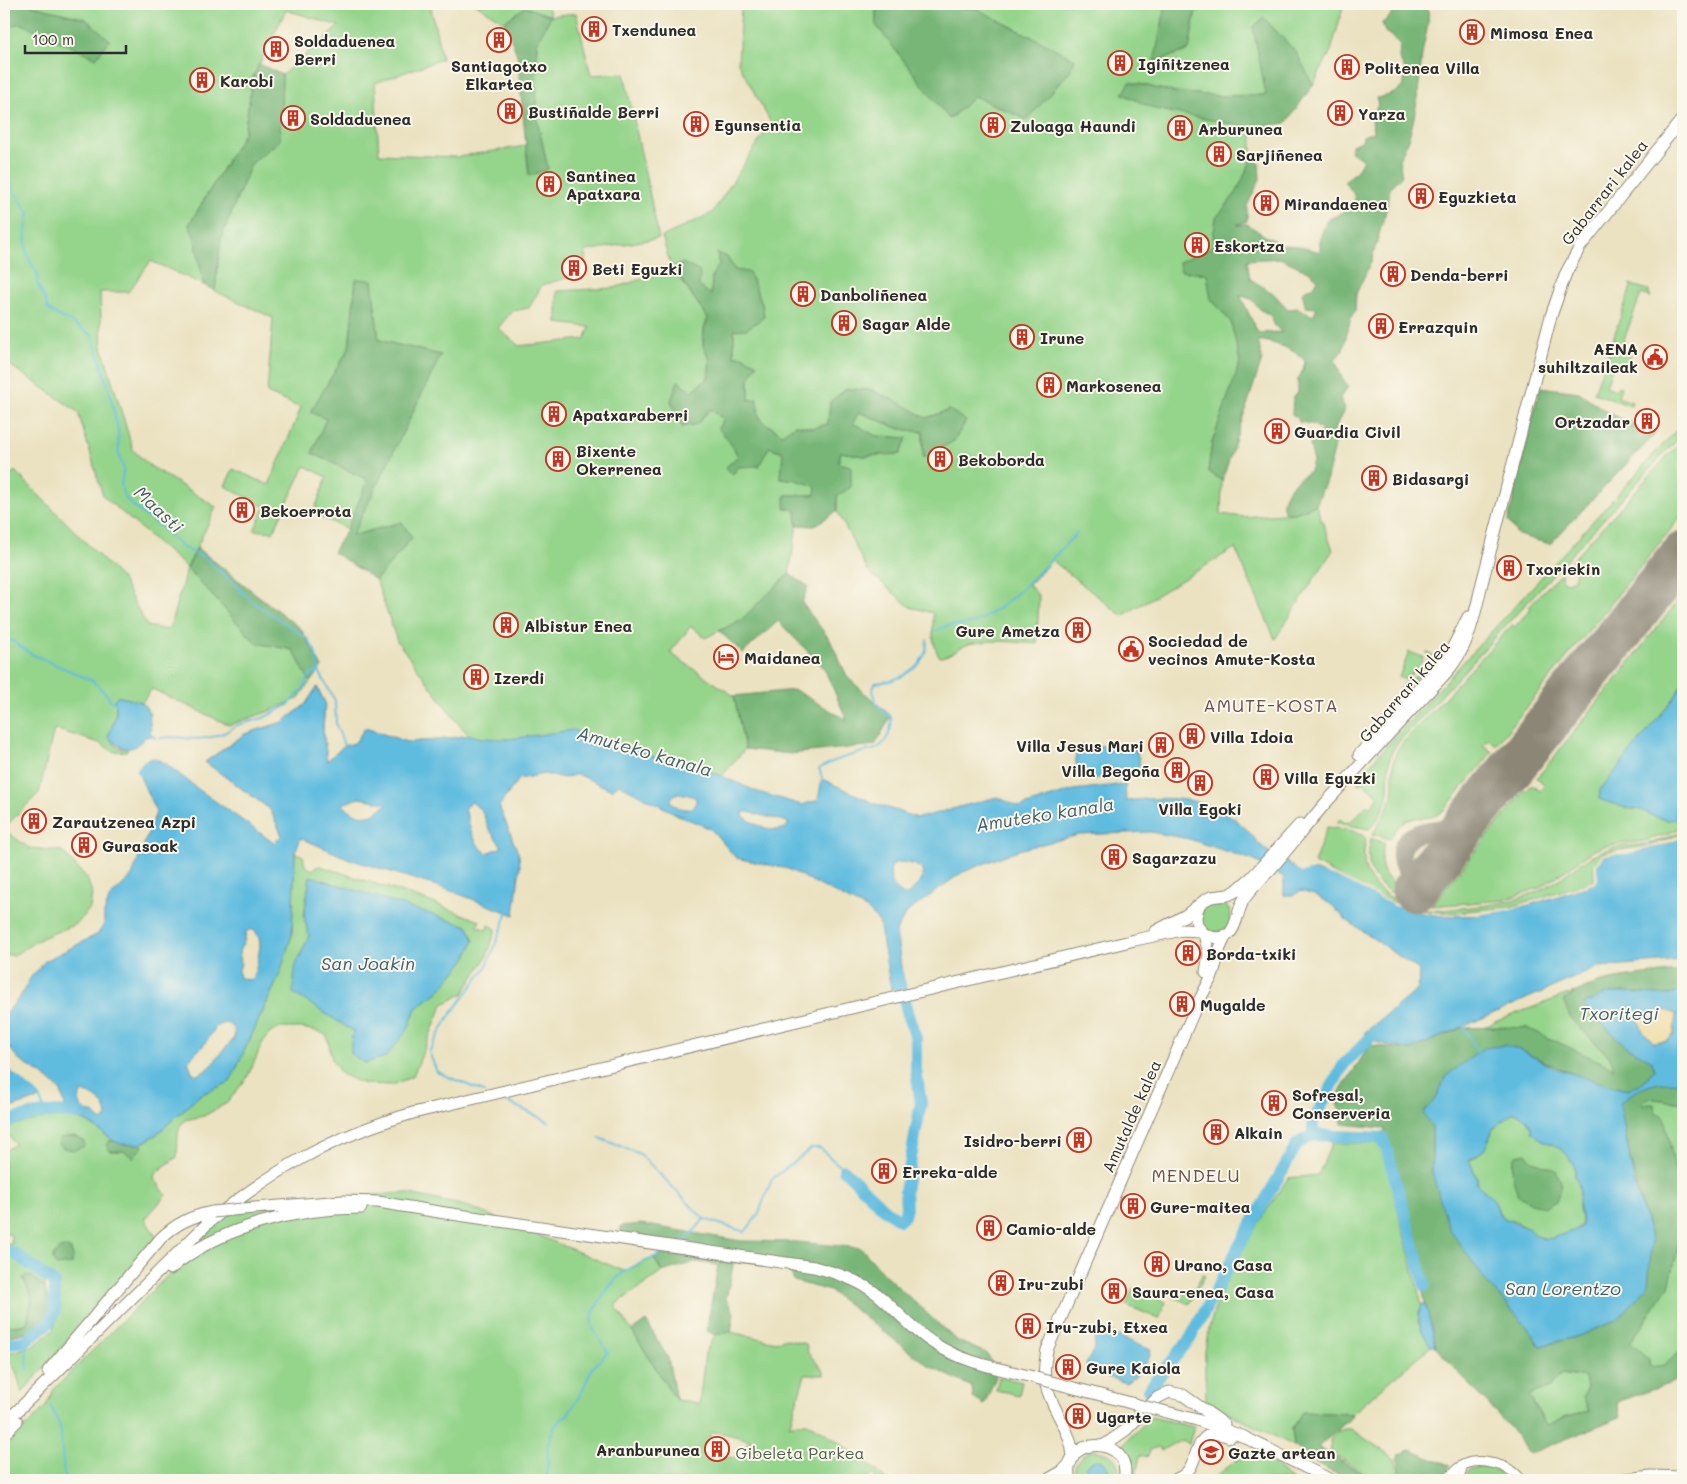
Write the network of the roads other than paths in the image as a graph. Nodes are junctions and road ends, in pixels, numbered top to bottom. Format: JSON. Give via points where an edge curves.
{"nodes":[{"id":1,"x":1683,"y":118,"type":"edge"},
{"id":2,"x":1683,"y":128,"type":"edge"},
{"id":3,"x":1613,"y":205,"type":"junction"},
{"id":4,"x":1594,"y":239,"type":"junction"},
{"id":5,"x":1544,"y":349,"type":"junction"},
{"id":6,"x":1482,"y":583,"type":"junction"},
{"id":7,"x":1284,"y":848,"type":"junction"},
{"id":8,"x":1255,"y":879,"type":"junction"},
{"id":9,"x":1220,"y":897,"type":"junction"},
{"id":10,"x":1200,"y":904,"type":"junction"},
{"id":11,"x":1237,"y":918,"type":"junction"},
{"id":12,"x":1203,"y":932,"type":"junction"},
{"id":13,"x":1226,"y":936,"type":"junction"},
{"id":14,"x":1135,"y":940,"type":"junction"},
{"id":15,"x":1195,"y":1009,"type":"junction"},
{"id":16,"x":445,"y":1213,"type":"junction"},
{"id":17,"x":164,"y":1265,"type":"junction"},
{"id":18,"x":144,"y":1292,"type":"junction"},
{"id":19,"x":4,"y":1423,"type":"edge"},
{"id":20,"x":1066,"y":1429,"type":"junction"},
{"id":21,"x":4,"y":1434,"type":"edge"},
{"id":22,"x":1242,"y":1436,"type":"junction"},
{"id":23,"x":1087,"y":1446,"type":"junction"},
{"id":24,"x":1103,"y":1446,"type":"junction"},
{"id":25,"x":1283,"y":1455,"type":"junction"},
{"id":26,"x":1072,"y":1460,"type":"junction"},
{"id":27,"x":1463,"y":1466,"type":"junction"},
{"id":28,"x":1683,"y":1478,"type":"edge"},
{"id":29,"x":1046,"y":1480,"type":"edge"},
{"id":30,"x":1070,"y":1480,"type":"edge"},
{"id":31,"x":1124,"y":1480,"type":"edge"},
{"id":32,"x":1174,"y":1480,"type":"edge"},
{"id":33,"x":1331,"y":1480,"type":"edge"},
{"id":34,"x":1448,"y":1480,"type":"edge"},
{"id":35,"x":1460,"y":1480,"type":"edge"},
{"id":36,"x":1519,"y":1480,"type":"edge"},
{"id":37,"x":1619,"y":1480,"type":"edge"}],
"edges":[{"from":1,"to":3,"type":"main road","name":"Gabarrari kalea"},
{"from":2,"to":4,"type":"main road","name":"Gabarrari kalea"},
{"from":3,"to":4,"type":"main road"},
{"from":3,"to":5,"type":"main road","name":"Gabarrari kalea","via":[[1580,247],[1566,272]]},
{"from":4,"to":5,"type":"main road","name":"Gabarrari kalea","via":[[1571,275]]},
{"from":5,"to":6,"type":"main road","name":"Gabarrari kalea"},
{"from":6,"to":7,"type":"main road","name":"Gabarrari kalea","via":[[1450,653]]},
{"from":6,"to":7,"type":"main road","name":"Gabarrari kalea","via":[[1470,633],[1459,658]]},
{"from":7,"to":8,"type":"main road"},
{"from":8,"to":9,"type":"main road"},
{"from":8,"to":11,"type":"main road"},
{"from":9,"to":10,"type":"main road","via":[[1210,897]]},
{"from":9,"to":11,"type":"main road","via":[[1232,904]]},
{"from":10,"to":12,"type":"main road","via":[[1195,918]]},
{"from":10,"to":14,"type":"main road","via":[[1178,920]]},
{"from":11,"to":13,"type":"main road","via":[[1234,928]]},
{"from":12,"to":13,"type":"main road","via":[[1217,938]]},
{"from":12,"to":14,"type":"main road","via":[[1182,930]]},
{"from":12,"to":15,"type":"main road","name":"Amutalde kalea","via":[[1209,960]]},
{"from":13,"to":15,"type":"main road","name":"Amutalde kalea","via":[[1213,974]]},
{"from":14,"to":17,"type":"main road","via":[[413,1113],[366,1128],[284,1167],[243,1194]]},
{"from":15,"to":20,"type":"main road","name":"Amutalde kalea","via":[[1047,1350],[1046,1385]]},
{"from":16,"to":18,"type":"main road","via":[[354,1208],[288,1216],[212,1240],[192,1251]]},
{"from":16,"to":19,"type":"main road","bridge":true,"via":[[343,1200],[213,1212],[183,1221],[161,1238]]},
{"from":16,"to":22,"type":"main road","bridge":true,"via":[[814,1267],[836,1273],[877,1295],[918,1332],[949,1353],[1197,1420]]},
{"from":17,"to":18,"type":"main road"},
{"from":17,"to":19,"type":"main road"},
{"from":18,"to":21,"type":"main road"},
{"from":20,"to":23,"type":"main road"},
{"from":20,"to":26,"type":"main road"},
{"from":22,"to":24,"type":"main road","via":[[1183,1395],[1169,1392],[1157,1398],[1126,1430]]},
{"from":22,"to":25,"type":"main road"},
{"from":23,"to":24,"type":"main road"},
{"from":23,"to":26,"type":"main road"},
{"from":24,"to":31,"type":"main road","via":[[1121,1458]]},
{"from":25,"to":32,"type":"main road","via":[[1225,1435],[1214,1435],[1199,1444],[1190,1469]]},
{"from":25,"to":33,"type":"main road"},
{"from":26,"to":29,"type":"main road","via":[[1063,1471]]},
{"from":26,"to":30,"type":"main road"},
{"from":27,"to":34,"type":"street","via":[[1456,1469]]},
{"from":27,"to":35,"type":"street"},
{"from":27,"to":36,"type":"street","via":[[1474,1461],[1498,1465],[1516,1473]]},
{"from":28,"to":37,"type":"main road","via":[[1651,1476]]}]}
